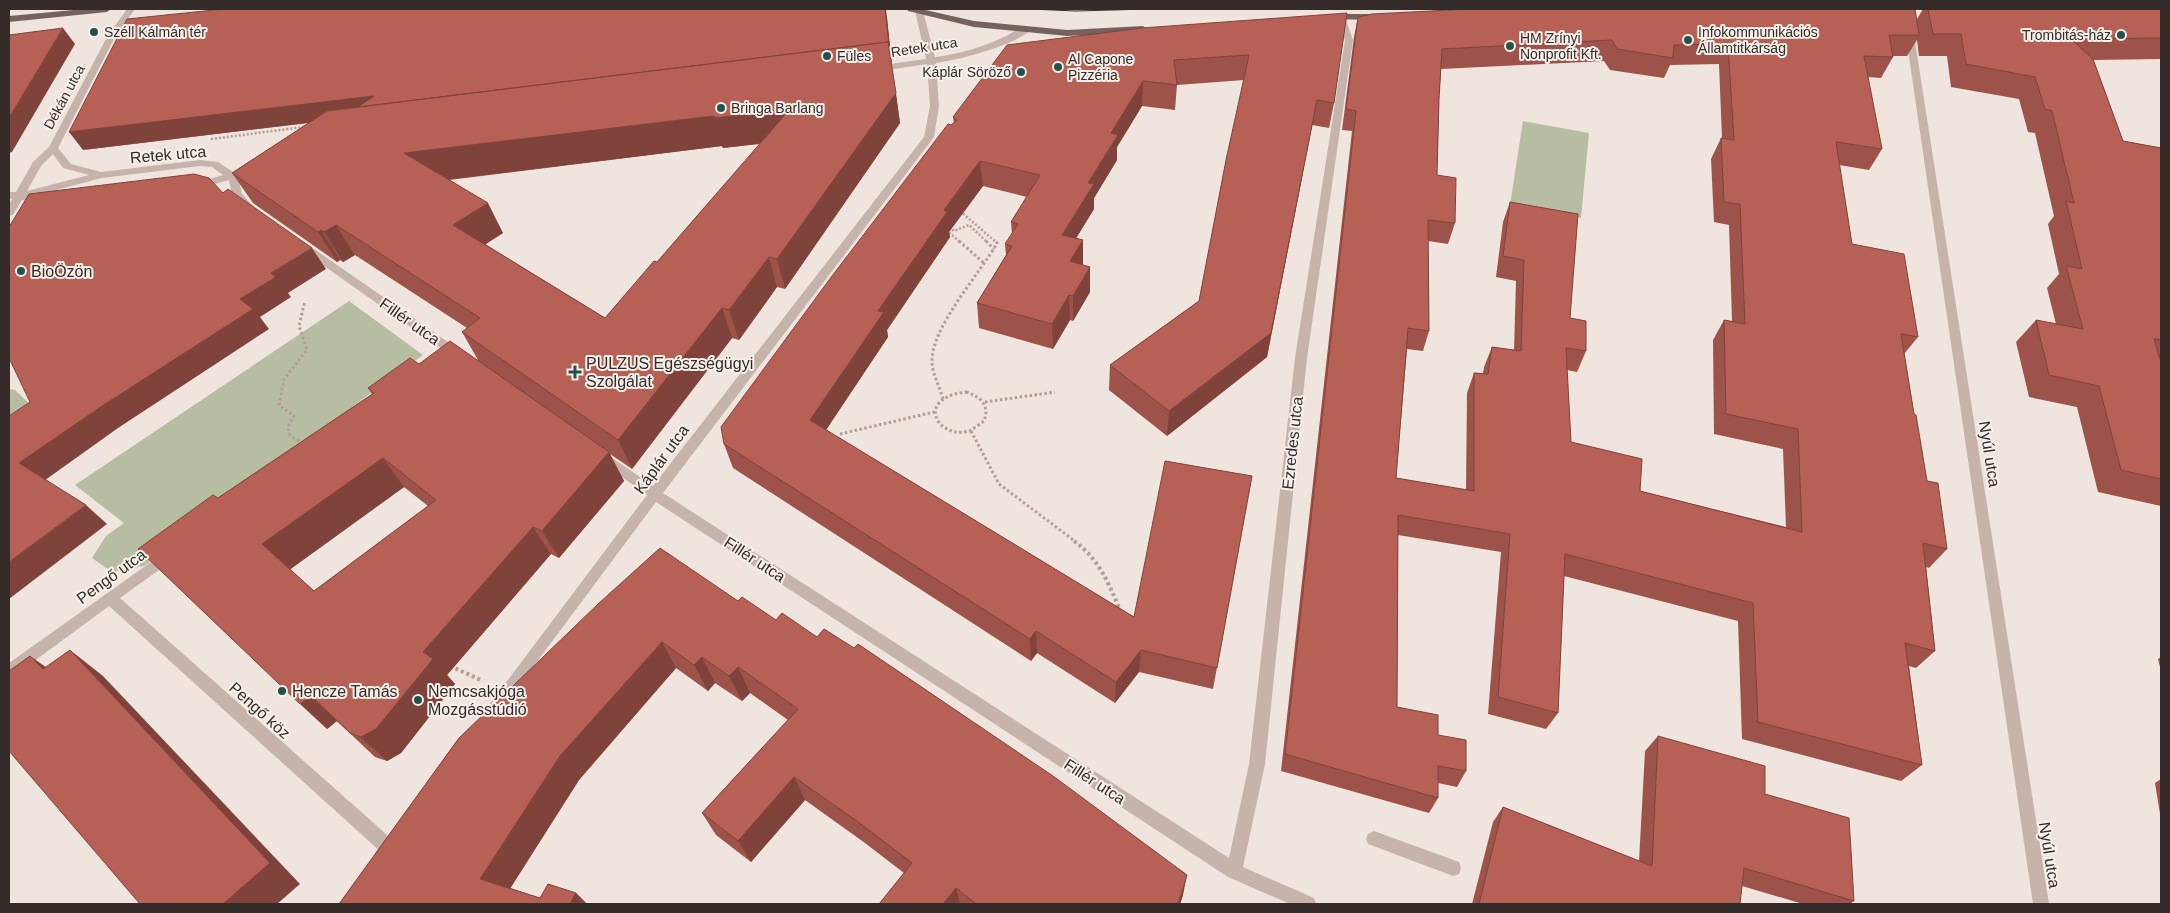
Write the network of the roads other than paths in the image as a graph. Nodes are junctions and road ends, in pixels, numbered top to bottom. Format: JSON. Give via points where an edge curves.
{"nodes":[{"id":1,"x":107,"y":9,"type":"edge"},
{"id":2,"x":131,"y":9,"type":"edge"},
{"id":3,"x":1906,"y":9,"type":"edge"},
{"id":4,"x":915,"y":10,"type":"edge"},
{"id":5,"x":1341,"y":16,"type":"junction"},
{"id":6,"x":1386,"y":16,"type":"edge"},
{"id":7,"x":1324,"y":18,"type":"edge"},
{"id":8,"x":9,"y":19,"type":"edge"},
{"id":9,"x":1028,"y":29,"type":"junction"},
{"id":10,"x":1150,"y":29,"type":"edge"},
{"id":11,"x":931,"y":62,"type":"junction"},
{"id":12,"x":862,"y":71,"type":"edge"},
{"id":13,"x":53,"y":148,"type":"junction"},
{"id":14,"x":248,"y":170,"type":"edge"},
{"id":15,"x":102,"y":175,"type":"junction"},
{"id":16,"x":233,"y":177,"type":"junction"},
{"id":17,"x":188,"y":188,"type":"edge"},
{"id":18,"x":13,"y":196,"type":"edge"},
{"id":19,"x":58,"y":200,"type":"edge"},
{"id":20,"x":9,"y":213,"type":"edge"},
{"id":21,"x":262,"y":217,"type":"edge"},
{"id":22,"x":293,"y":238,"type":"edge"},
{"id":23,"x":451,"y":350,"type":"junction"},
{"id":24,"x":438,"y":360,"type":"edge"},
{"id":25,"x":467,"y":362,"type":"edge"},
{"id":26,"x":597,"y":453,"type":"edge"},
{"id":27,"x":656,"y":495,"type":"junction"},
{"id":28,"x":181,"y":547,"type":"edge"},
{"id":29,"x":110,"y":598,"type":"junction"},
{"id":30,"x":9,"y":671,"type":"edge"},
{"id":31,"x":483,"y":723,"type":"edge"},
{"id":32,"x":1374,"y":840,"type":"dead end"},
{"id":33,"x":377,"y":861,"type":"edge"},
{"id":34,"x":1453,"y":868,"type":"dead end"},
{"id":35,"x":1234,"y":872,"type":"junction"},
{"id":36,"x":1308,"y":904,"type":"edge"},
{"id":37,"x":2041,"y":904,"type":"edge"}],
"edges":[{"from":1,"to":8,"type":"main road"},
{"from":2,"to":13,"type":"street","name":"Dékán utca","via":[[111,37]]},
{"from":3,"to":37,"type":"street","name":"Nyúl utca"},
{"from":4,"to":9,"type":"main road","via":[[974,24]]},
{"from":4,"to":11,"type":"street","name":"Káplár utca","via":[[926,33]]},
{"from":5,"to":6,"type":"main road"},
{"from":5,"to":7,"type":"main road"},
{"from":5,"to":35,"type":"street","name":"Ezredes utca","via":[[1349,40],[1301,358],[1257,764]]},
{"from":9,"to":10,"type":"main road","via":[[1067,33]]},
{"from":9,"to":11,"type":"street","name":"Retek utca","via":[[994,45]]},
{"from":11,"to":12,"type":"street","name":"Retek utca"},
{"from":11,"to":27,"type":"street","name":"Káplár utca","via":[[933,138],[690,447]]},
{"from":13,"to":15,"type":"street","name":"Retek utca","via":[[67,166]]},
{"from":13,"to":18,"type":"street","name":"Dékán utca"},
{"from":14,"to":16,"type":"street","name":"Retek utca"},
{"from":15,"to":16,"type":"street","name":"Retek utca","via":[[200,163],[214,164]]},
{"from":15,"to":18,"type":"street","name":"Retek utca"},
{"from":16,"to":17,"type":"street","name":"Retek utca"},
{"from":16,"to":21,"type":"street","via":[[237,195]]},
{"from":18,"to":19,"type":"street"},
{"from":18,"to":20,"type":"street","name":"Dékán utca"},
{"from":22,"to":23,"type":"street","name":"Fillér utca"},
{"from":23,"to":24,"type":"street"},
{"from":23,"to":25,"type":"street","name":"Fillér utca"},
{"from":26,"to":27,"type":"street","name":"Fillér utca"},
{"from":27,"to":31,"type":"street","name":"Káplár utca"},
{"from":27,"to":35,"type":"street","name":"Fillér utca"},
{"from":28,"to":29,"type":"street","name":"Pengő utca"},
{"from":29,"to":30,"type":"street","name":"Pengő utca"},
{"from":29,"to":33,"type":"street","name":"Pengő köz","via":[[391,843]]},
{"from":32,"to":34,"type":"street"},
{"from":35,"to":36,"type":"street","name":"Fillér utca"}]}
